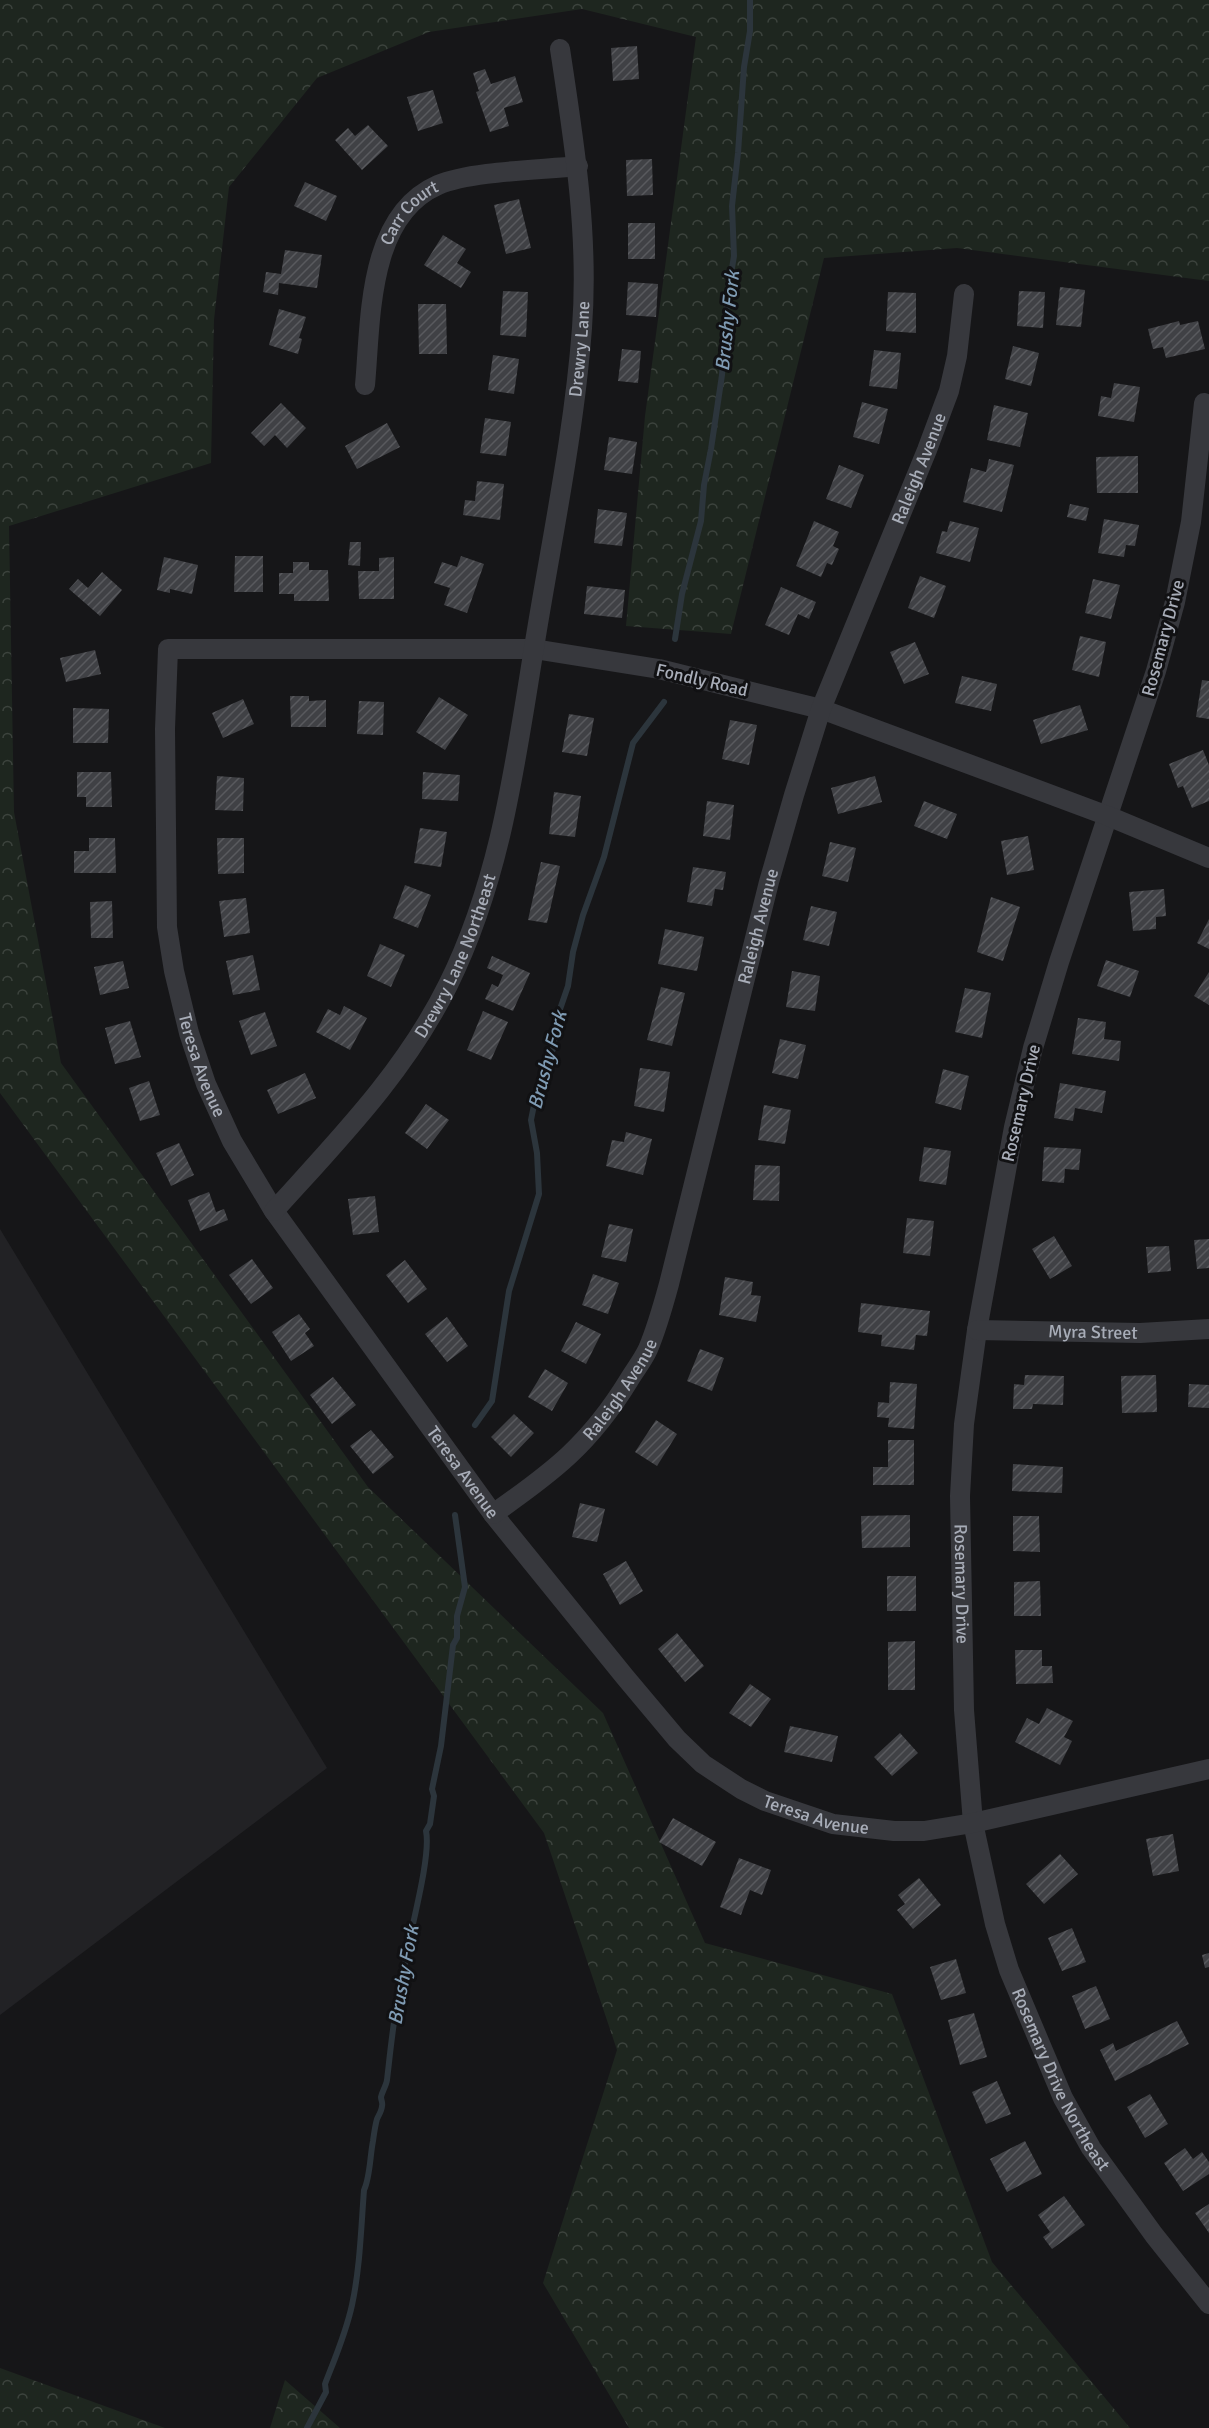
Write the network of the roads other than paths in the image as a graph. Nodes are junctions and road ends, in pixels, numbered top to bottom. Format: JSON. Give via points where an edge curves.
{"nodes":[{"id":1,"x":560,"y":49,"type":"dead end"},
{"id":2,"x":578,"y":166,"type":"junction"},
{"id":3,"x":964,"y":294,"type":"dead end"},
{"id":4,"x":365,"y":385,"type":"dead end"},
{"id":5,"x":1204,"y":403,"type":"dead end"},
{"id":6,"x":168,"y":649,"type":"joint"},
{"id":7,"x":534,"y":649,"type":"junction"},
{"id":8,"x":821,"y":709,"type":"junction"},
{"id":9,"x":1108,"y":816,"type":"junction"},
{"id":10,"x":1209,"y":858,"type":"edge"},
{"id":11,"x":274,"y":1211,"type":"junction"},
{"id":12,"x":1209,"y":1329,"type":"edge"},
{"id":13,"x":977,"y":1330,"type":"junction"},
{"id":14,"x":493,"y":1514,"type":"junction"},
{"id":15,"x":1209,"y":1769,"type":"edge"},
{"id":16,"x":973,"y":1823,"type":"junction"},
{"id":17,"x":1209,"y":2304,"type":"edge"}],
"edges":[{"from":1,"to":2,"type":"street","name":"Drewry Lane"},
{"from":2,"to":4,"type":"street","name":"Carr Court","via":[[444,183],[421,196],[402,215],[383,246],[375,281]]},
{"from":2,"to":7,"type":"street","name":"Drewry Lane","via":[[582,327],[572,416]]},
{"from":3,"to":8,"type":"street","name":"Raleigh Avenue","via":[[949,391]]},
{"from":5,"to":9,"type":"street","name":"Rosemary Drive","via":[[1191,522],[1175,602]]},
{"from":6,"to":7,"type":"street","name":"Fondly Road"},
{"from":6,"to":11,"type":"street","name":"Teresa Avenue","via":[[166,882],[174,971],[206,1084],[231,1141]]},
{"from":7,"to":8,"type":"street","name":"Fondly Road","via":[[695,676]]},
{"from":7,"to":11,"type":"street","name":"Drewry Lane Northeast","via":[[510,796],[494,866],[449,984],[398,1069]]},
{"from":8,"to":9,"type":"street","name":"Fondly Road"},
{"from":8,"to":14,"type":"street","name":"Raleigh Avenue","via":[[770,882],[654,1335],[597,1427],[545,1477]]},
{"from":9,"to":10,"type":"street","name":"Fondly Road"},
{"from":9,"to":13,"type":"street","name":"Rosemary Drive","via":[[1033,1048],[1014,1126]]},
{"from":11,"to":14,"type":"street","name":"Teresa Avenue"},
{"from":12,"to":13,"type":"street","name":"Myra Street","via":[[1140,1333]]},
{"from":13,"to":16,"type":"street","name":"Rosemary Drive","via":[[964,1425],[960,1496],[964,1710]]},
{"from":14,"to":16,"type":"street","name":"Teresa Avenue","via":[[677,1739],[703,1764],[741,1789],[833,1824],[894,1832]]},
{"from":15,"to":16,"type":"street","name":"Teresa Avenue"},
{"from":16,"to":17,"type":"street","name":"Rosemary Drive Northeast","via":[[1009,1970],[1063,2097],[1090,2148]]}]}
